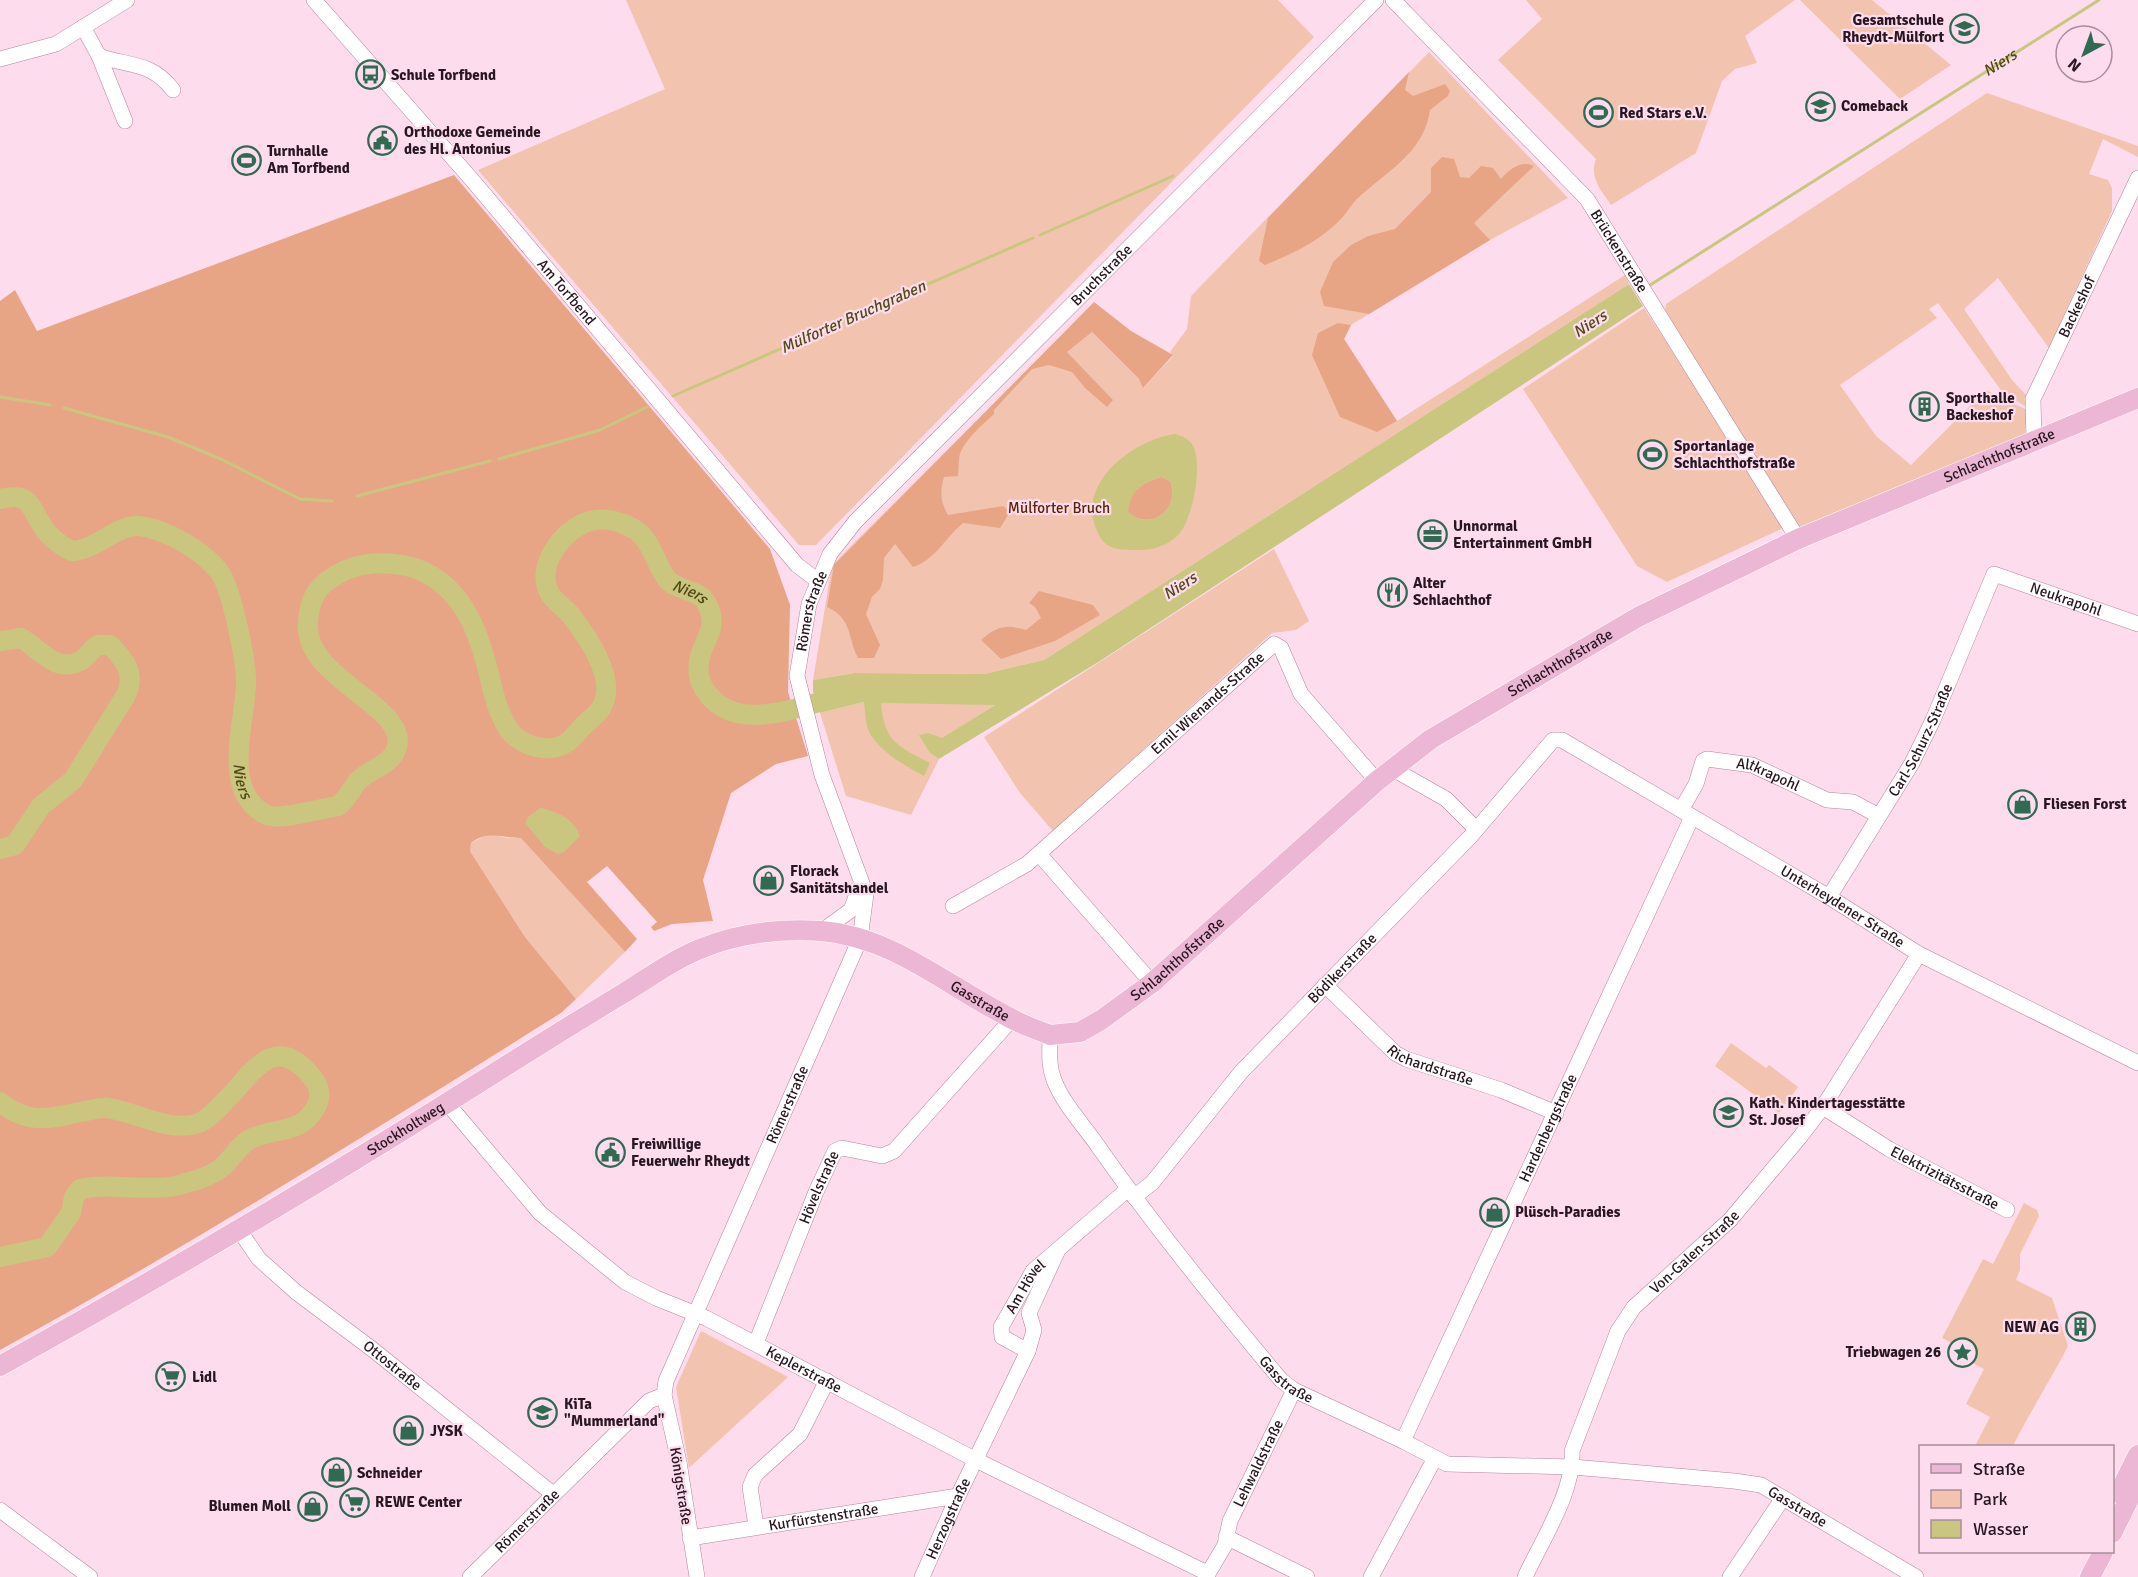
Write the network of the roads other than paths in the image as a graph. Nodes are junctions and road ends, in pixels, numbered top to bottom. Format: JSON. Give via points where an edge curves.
{"nodes":[{"id":1,"x":127,"y":0,"type":"edge"},
{"id":2,"x":315,"y":0,"type":"edge"},
{"id":3,"x":1376,"y":0,"type":"edge"},
{"id":4,"x":1393,"y":0,"type":"edge"},
{"id":5,"x":83,"y":27,"type":"junction"},
{"id":6,"x":99,"y":56,"type":"junction"},
{"id":7,"x":0,"y":59,"type":"edge"},
{"id":8,"x":173,"y":90,"type":"dead end"},
{"id":9,"x":125,"y":121,"type":"dead end"},
{"id":10,"x":2138,"y":178,"type":"edge"},
{"id":11,"x":2138,"y":398,"type":"edge"},
{"id":12,"x":2034,"y":441,"type":"junction"},
{"id":13,"x":1798,"y":539,"type":"junction"},
{"id":14,"x":830,"y":554,"type":"joint"},
{"id":15,"x":1994,"y":574,"type":"joint"},
{"id":16,"x":818,"y":581,"type":"junction"},
{"id":17,"x":2138,"y":624,"type":"edge"},
{"id":18,"x":1553,"y":740,"type":"joint"},
{"id":19,"x":1393,"y":769,"type":"junction"},
{"id":20,"x":1377,"y":781,"type":"junction"},
{"id":21,"x":1687,"y":813,"type":"junction"},
{"id":22,"x":1879,"y":816,"type":"junction"},
{"id":23,"x":1476,"y":829,"type":"junction"},
{"id":24,"x":1039,"y":854,"type":"junction"},
{"id":25,"x":862,"y":880,"type":"junction"},
{"id":26,"x":1829,"y":897,"type":"junction"},
{"id":27,"x":953,"y":906,"type":"dead end"},
{"id":28,"x":822,"y":931,"type":"junction"},
{"id":29,"x":860,"y":939,"type":"junction"},
{"id":30,"x":1919,"y":954,"type":"junction"},
{"id":31,"x":1152,"y":983,"type":"junction"},
{"id":32,"x":1325,"y":985,"type":"junction"},
{"id":33,"x":1011,"y":1019,"type":"junction"},
{"id":34,"x":1050,"y":1035,"type":"junction"},
{"id":35,"x":2138,"y":1063,"type":"edge"},
{"id":36,"x":447,"y":1103,"type":"junction"},
{"id":37,"x":1823,"y":1107,"type":"junction"},
{"id":38,"x":1556,"y":1113,"type":"junction"},
{"id":39,"x":1131,"y":1193,"type":"junction"},
{"id":40,"x":2007,"y":1210,"type":"dead end"},
{"id":41,"x":239,"y":1230,"type":"junction"},
{"id":42,"x":1058,"y":1250,"type":"junction"},
{"id":43,"x":695,"y":1313,"type":"junction"},
{"id":44,"x":756,"y":1343,"type":"junction"},
{"id":45,"x":1028,"y":1351,"type":"junction"},
{"id":46,"x":0,"y":1366,"type":"edge"},
{"id":47,"x":827,"y":1381,"type":"junction"},
{"id":48,"x":1294,"y":1390,"type":"junction"},
{"id":49,"x":664,"y":1395,"type":"junction"},
{"id":50,"x":1403,"y":1441,"type":"junction"},
{"id":51,"x":2138,"y":1455,"type":"edge"},
{"id":52,"x":1435,"y":1458,"type":"junction"},
{"id":53,"x":976,"y":1460,"type":"junction"},
{"id":54,"x":1573,"y":1467,"type":"junction"},
{"id":55,"x":2138,"y":1481,"type":"edge"},
{"id":56,"x":553,"y":1494,"type":"junction"},
{"id":57,"x":957,"y":1496,"type":"junction"},
{"id":58,"x":1783,"y":1498,"type":"junction"},
{"id":59,"x":2114,"y":1502,"type":"edge"},
{"id":60,"x":0,"y":1510,"type":"edge"},
{"id":61,"x":756,"y":1526,"type":"junction"},
{"id":62,"x":2114,"y":1529,"type":"edge"},
{"id":63,"x":1226,"y":1537,"type":"junction"},
{"id":64,"x":690,"y":1538,"type":"junction"},
{"id":65,"x":2091,"y":1553,"type":"edge"},
{"id":66,"x":2102,"y":1553,"type":"edge"},
{"id":67,"x":1203,"y":1575,"type":"edge"},
{"id":68,"x":90,"y":1577,"type":"edge"},
{"id":69,"x":470,"y":1577,"type":"edge"},
{"id":70,"x":697,"y":1577,"type":"edge"},
{"id":71,"x":922,"y":1577,"type":"edge"},
{"id":72,"x":1307,"y":1577,"type":"edge"},
{"id":73,"x":1371,"y":1577,"type":"edge"},
{"id":74,"x":1525,"y":1577,"type":"edge"},
{"id":75,"x":1730,"y":1577,"type":"edge"},
{"id":76,"x":1916,"y":1577,"type":"edge"},
{"id":77,"x":2081,"y":1577,"type":"edge"},
{"id":78,"x":2090,"y":1577,"type":"edge"}],
"edges":[{"from":1,"to":5,"type":"street"},
{"from":2,"to":16,"type":"street","name":"Am Torfbend","via":[[797,565]]},
{"from":3,"to":14,"type":"street","name":"Bruchstraße","via":[[855,522]]},
{"from":4,"to":13,"type":"street","name":"Brückenstraße","via":[[1587,199]]},
{"from":5,"to":6,"type":"street"},
{"from":5,"to":7,"type":"street","via":[[56,44]]},
{"from":6,"to":8,"type":"street","via":[[146,66],[162,76]]},
{"from":6,"to":9,"type":"street"},
{"from":10,"to":12,"type":"street","name":"Backeshof","via":[[2033,399]]},
{"from":11,"to":12,"type":"main road","name":"Schlachthofstraße"},
{"from":12,"to":13,"type":"main road","name":"Schlachthofstraße"},
{"from":13,"to":19,"type":"main road","name":"Schlachthofstraße","via":[[1638,617],[1431,739]]},
{"from":14,"to":16,"type":"street","name":"Römerstraße"},
{"from":15,"to":17,"type":"street","name":"Neukrapohl"},
{"from":15,"to":22,"type":"street","name":"Carl-Schurz-Straße","via":[[1933,720]]},
{"from":16,"to":25,"type":"street","name":"Römerstraße","via":[[802,637],[797,676],[822,775]]},
{"from":18,"to":21,"type":"street","name":"Unterheydener Straße","via":[[1562,740]]},
{"from":18,"to":23,"type":"street","name":"Bödikerstraße"},
{"from":19,"to":20,"type":"main road","name":"Schlachthofstraße"},
{"from":19,"to":23,"type":"street","via":[[1446,799]]},
{"from":20,"to":24,"type":"street","name":"Emil-Wienands-Straße","via":[[1301,694],[1281,648],[1274,644]]},
{"from":20,"to":31,"type":"main road","name":"Schlachthofstraße"},
{"from":21,"to":22,"type":"street","name":"Altkrapohl","via":[[1703,761],[1707,759],[1752,765],[1827,800],[1853,802]]},
{"from":21,"to":26,"type":"street","name":"Unterheydener Straße"},
{"from":21,"to":38,"type":"street","name":"Hardenbergstraße"},
{"from":22,"to":26,"type":"street","name":"Carl-Schurz-Straße"},
{"from":23,"to":32,"type":"street","name":"Bödikerstraße"},
{"from":24,"to":27,"type":"street","name":"Emil-Wienands-Straße"},
{"from":24,"to":31,"type":"street"},
{"from":25,"to":28,"type":"street","via":[[851,910]]},
{"from":25,"to":29,"type":"street","name":"Römerstraße","via":[[866,894]]},
{"from":26,"to":30,"type":"street","name":"Unterheydener Straße"},
{"from":28,"to":29,"type":"main road","name":"Gasstraße"},
{"from":28,"to":36,"type":"main road","name":"Stockholtweg","via":[[739,936],[704,947]]},
{"from":29,"to":33,"type":"main road","name":"Gasstraße","via":[[895,951]]},
{"from":29,"to":43,"type":"street","name":"Römerstraße"},
{"from":30,"to":35,"type":"street","name":"Unterheydener Straße"},
{"from":30,"to":37,"type":"street","name":"Von-Galen-Straße"},
{"from":31,"to":34,"type":"main road","name":"Schlachthofstraße","via":[[1080,1032]]},
{"from":32,"to":38,"type":"street","name":"Richardstraße","via":[[1395,1053]]},
{"from":32,"to":39,"type":"street","name":"Bödikerstraße","via":[[1241,1072],[1152,1183]]},
{"from":33,"to":34,"type":"main road","name":"Gasstraße"},
{"from":33,"to":44,"type":"street","name":"Hövelstraße","via":[[894,1151],[882,1156],[842,1148],[835,1151]]},
{"from":34,"to":39,"type":"street","name":"Gasstraße","via":[[1050,1066],[1055,1083]]},
{"from":36,"to":41,"type":"main road","name":"Stockholtweg"},
{"from":36,"to":43,"type":"street","name":"Keplerstraße","via":[[540,1213],[586,1253],[625,1282]]},
{"from":37,"to":40,"type":"street","name":"Elektrizitätsstraße","via":[[1889,1149]]},
{"from":37,"to":54,"type":"street","name":"Von-Galen-Straße","via":[[1730,1220],[1634,1307],[1618,1331],[1572,1451]]},
{"from":38,"to":50,"type":"street","name":"Hardenbergstraße"},
{"from":39,"to":42,"type":"street","name":"Am Hövel"},
{"from":39,"to":48,"type":"street","name":"Gasstraße","via":[[1252,1346]]},
{"from":41,"to":46,"type":"main road","name":"Stockholtweg"},
{"from":41,"to":56,"type":"street","name":"Ottostraße","via":[[259,1259],[296,1292]]},
{"from":42,"to":45,"type":"street","name":"Am Hövel","via":[[1029,1313],[1034,1330]]},
{"from":42,"to":45,"type":"street","name":"Am Hövel","via":[[1033,1271],[1001,1327],[1002,1337]]},
{"from":43,"to":44,"type":"street","name":"Keplerstraße"},
{"from":43,"to":49,"type":"street","name":"Römerstraße","via":[[666,1381]]},
{"from":44,"to":47,"type":"street","name":"Keplerstraße"},
{"from":45,"to":53,"type":"street","name":"Am Hövel"},
{"from":47,"to":53,"type":"street","name":"Keplerstraße"},
{"from":47,"to":61,"type":"street","via":[[800,1434],[755,1475],[750,1487]]},
{"from":48,"to":50,"type":"street","name":"Gasstraße"},
{"from":48,"to":63,"type":"street","name":"Lehwaldstraße","via":[[1230,1521]]},
{"from":49,"to":56,"type":"street","name":"Römerstraße","via":[[649,1401]]},
{"from":49,"to":64,"type":"street","name":"Königstraße"},
{"from":50,"to":52,"type":"street","name":"Gasstraße"},
{"from":51,"to":59,"type":"main road"},
{"from":52,"to":54,"type":"street","name":"Gasstraße","via":[[1447,1464]]},
{"from":52,"to":73,"type":"street"},
{"from":53,"to":57,"type":"street","name":"Herzogstraße"},
{"from":53,"to":67,"type":"street","name":"Keplerstraße"},
{"from":54,"to":58,"type":"street","name":"Gasstraße","via":[[1734,1480],[1761,1485]]},
{"from":54,"to":74,"type":"street","name":"Von-Galen-Straße"},
{"from":55,"to":62,"type":"main road"},
{"from":56,"to":69,"type":"street","name":"Römerstraße"},
{"from":57,"to":61,"type":"street","name":"Kurfürstenstraße"},
{"from":57,"to":71,"type":"street","name":"Herzogstraße"},
{"from":58,"to":75,"type":"street"},
{"from":58,"to":76,"type":"street","name":"Gasstraße"},
{"from":60,"to":68,"type":"street"},
{"from":61,"to":64,"type":"street","name":"Kurfürstenstraße"},
{"from":63,"to":67,"type":"street","name":"Lehwaldstraße","via":[[1220,1539]]},
{"from":63,"to":72,"type":"street"},
{"from":64,"to":70,"type":"street","name":"Königstraße"},
{"from":65,"to":77,"type":"main road"},
{"from":66,"to":78,"type":"main road"}]}
